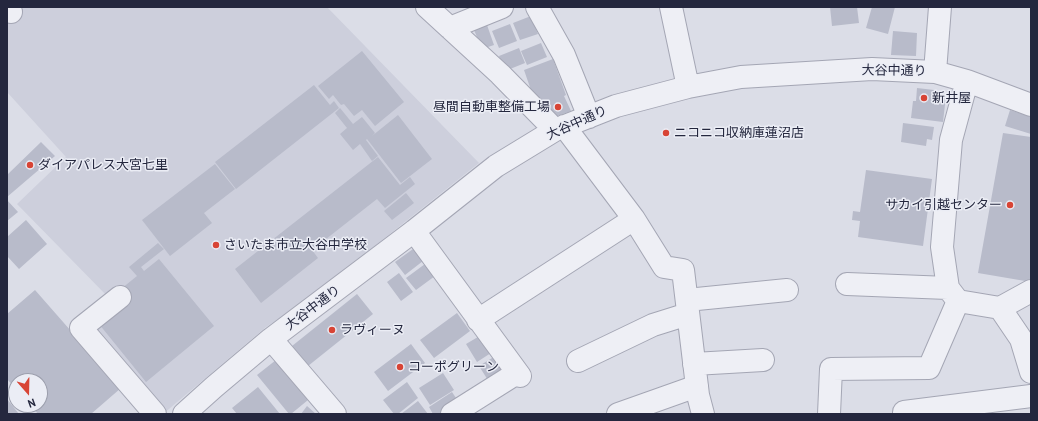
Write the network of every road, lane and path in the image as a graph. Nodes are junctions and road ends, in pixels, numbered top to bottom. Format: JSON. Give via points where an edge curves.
{"nodes":[{"id":1,"x":427,"y":7,"type":"edge"},
{"id":2,"x":502,"y":7,"type":"edge"},
{"id":3,"x":537,"y":7,"type":"edge"},
{"id":4,"x":671,"y":7,"type":"edge"},
{"id":5,"x":940,"y":7,"type":"edge"},
{"id":6,"x":450,"y":28,"type":"junction"},
{"id":7,"x":935,"y":72,"type":"junction"},
{"id":8,"x":967,"y":80,"type":"junction"},
{"id":9,"x":688,"y":87,"type":"junction"},
{"id":10,"x":1031,"y":105,"type":"edge"},
{"id":11,"x":589,"y":116,"type":"junction"},
{"id":12,"x":559,"y":128,"type":"junction"},
{"id":13,"x":634,"y":219,"type":"junction"},
{"id":14,"x":414,"y":232,"type":"junction"},
{"id":15,"x":847,"y":284,"type":"dead end"},
{"id":16,"x":787,"y":290,"type":"dead end"},
{"id":17,"x":1031,"y":291,"type":"edge"},
{"id":18,"x":953,"y":295,"type":"junction"},
{"id":19,"x":120,"y":297,"type":"dead end"},
{"id":20,"x":687,"y":307,"type":"junction"},
{"id":21,"x":1000,"y":308,"type":"junction"},
{"id":22,"x":478,"y":320,"type":"junction"},
{"id":23,"x":271,"y":340,"type":"junction"},
{"id":24,"x":763,"y":360,"type":"dead end"},
{"id":25,"x":578,"y":361,"type":"dead end"},
{"id":26,"x":694,"y":364,"type":"junction"},
{"id":27,"x":1031,"y":372,"type":"edge"},
{"id":28,"x":697,"y":386,"type":"junction"},
{"id":29,"x":1031,"y":396,"type":"edge"},
{"id":30,"x":155,"y":414,"type":"edge"},
{"id":31,"x":184,"y":414,"type":"edge"},
{"id":32,"x":335,"y":414,"type":"edge"},
{"id":33,"x":453,"y":414,"type":"edge"},
{"id":34,"x":618,"y":414,"type":"edge"},
{"id":35,"x":703,"y":414,"type":"edge"},
{"id":36,"x":828,"y":414,"type":"edge"},
{"id":37,"x":904,"y":414,"type":"edge"}],
"edges":[{"from":1,"to":6,"type":"street"},
{"from":2,"to":6,"type":"street"},
{"from":3,"to":11,"type":"street","via":[[564,55]]},
{"from":4,"to":9,"type":"street"},
{"from":5,"to":7,"type":"street"},
{"from":6,"to":12,"type":"street"},
{"from":7,"to":8,"type":"street","name":"大谷中通り"},
{"from":7,"to":9,"type":"street","name":"大谷中通り","via":[[872,69],[810,72],[741,77]]},
{"from":8,"to":10,"type":"street","name":"大谷中通り"},
{"from":8,"to":18,"type":"street","via":[[951,140],[942,247]]},
{"from":9,"to":11,"type":"street","name":"大谷中通り","via":[[616,106]]},
{"from":11,"to":12,"type":"street","name":"大谷中通り"},
{"from":12,"to":13,"type":"street"},
{"from":12,"to":14,"type":"street","name":"大谷中通り","via":[[496,166]]},
{"from":13,"to":20,"type":"street","via":[[664,267],[683,270]]},
{"from":13,"to":22,"type":"street"},
{"from":14,"to":22,"type":"street"},
{"from":14,"to":23,"type":"street","name":"大谷中通り"},
{"from":15,"to":18,"type":"street"},
{"from":16,"to":20,"type":"street"},
{"from":17,"to":21,"type":"street"},
{"from":18,"to":21,"type":"street"},
{"from":18,"to":36,"type":"street","via":[[929,368],[831,369]]},
{"from":19,"to":30,"type":"street","via":[[81,328]]},
{"from":20,"to":25,"type":"street"},
{"from":20,"to":26,"type":"street"},
{"from":21,"to":27,"type":"street","via":[[1021,339]]},
{"from":22,"to":33,"type":"street","via":[[518,374]]},
{"from":23,"to":31,"type":"street","name":"大谷中通り"},
{"from":23,"to":32,"type":"street"},
{"from":24,"to":26,"type":"street"},
{"from":26,"to":28,"type":"street"},
{"from":28,"to":34,"type":"street"},
{"from":28,"to":35,"type":"street"},
{"from":29,"to":37,"type":"street"}]}
